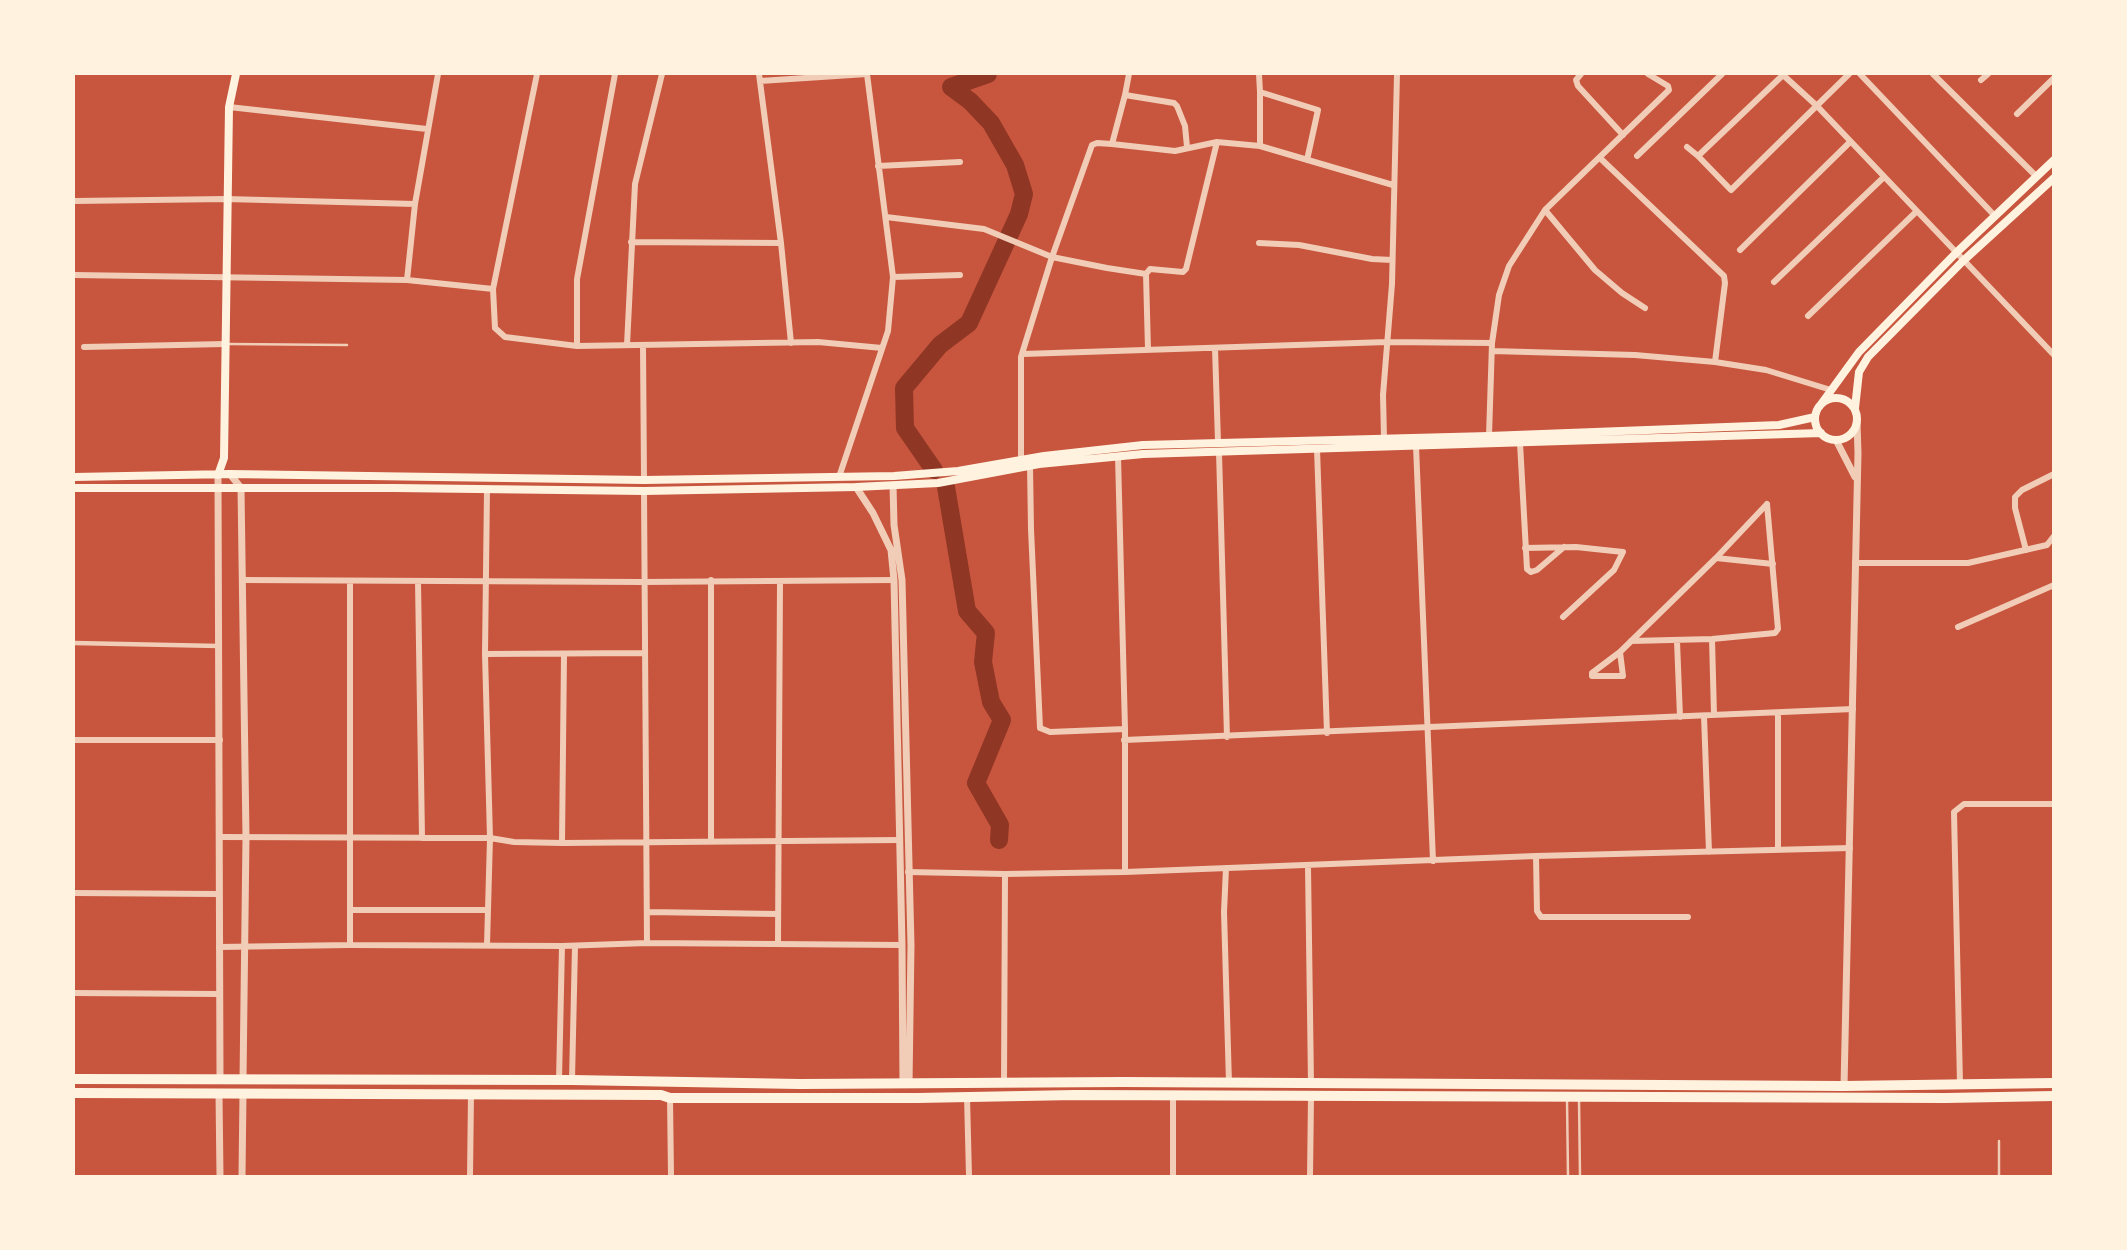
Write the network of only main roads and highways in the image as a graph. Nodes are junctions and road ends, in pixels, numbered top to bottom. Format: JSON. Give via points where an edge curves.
{"nodes":[{"id":1,"x":236,"y":74,"type":"edge"},
{"id":2,"x":2053,"y":160,"type":"edge"},
{"id":3,"x":2053,"y":178,"type":"edge"},
{"id":4,"x":1819,"y":407,"type":"junction"},
{"id":5,"x":1855,"y":408,"type":"junction"},
{"id":6,"x":1815,"y":418,"type":"junction"},
{"id":7,"x":1821,"y":433,"type":"junction"},
{"id":8,"x":1286,"y":440,"type":"junction"},
{"id":9,"x":1286,"y":450,"type":"junction"},
{"id":10,"x":224,"y":464,"type":"junction"},
{"id":11,"x":230,"y":474,"type":"junction"},
{"id":12,"x":218,"y":475,"type":"junction"},
{"id":13,"x":74,"y":477,"type":"edge"},
{"id":14,"x":167,"y":477,"type":"junction"},
{"id":15,"x":354,"y":477,"type":"junction"},
{"id":16,"x":395,"y":477,"type":"junction"},
{"id":17,"x":519,"y":479,"type":"junction"},
{"id":18,"x":563,"y":479,"type":"junction"},
{"id":19,"x":74,"y":488,"type":"edge"},
{"id":20,"x":354,"y":488,"type":"junction"},
{"id":21,"x":394,"y":488,"type":"junction"},
{"id":22,"x":167,"y":490,"type":"junction"},
{"id":23,"x":519,"y":490,"type":"junction"},
{"id":24,"x":563,"y":490,"type":"junction"},
{"id":25,"x":74,"y":1079,"type":"edge"},
{"id":26,"x":661,"y":1081,"type":"junction"},
{"id":27,"x":1138,"y":1083,"type":"junction"},
{"id":28,"x":2053,"y":1083,"type":"edge"},
{"id":29,"x":800,"y":1084,"type":"junction"},
{"id":30,"x":1946,"y":1084,"type":"junction"},
{"id":31,"x":1991,"y":1085,"type":"junction"},
{"id":32,"x":1075,"y":1089,"type":"junction"},
{"id":33,"x":74,"y":1093,"type":"edge"},
{"id":34,"x":1139,"y":1095,"type":"junction"},
{"id":35,"x":666,"y":1096,"type":"junction"},
{"id":36,"x":2053,"y":1096,"type":"edge"},
{"id":37,"x":799,"y":1098,"type":"junction"},
{"id":38,"x":1946,"y":1098,"type":"junction"},
{"id":39,"x":1990,"y":1098,"type":"junction"}],
"edges":[{"from":1,"to":10,"type":"main road","via":[[229,107],[226,200]]},
{"from":2,"to":4,"type":"main road","via":[[1859,352]]},
{"from":3,"to":5,"type":"main road","via":[[1868,357],[1859,372]]},
{"from":4,"to":5,"type":"main road","via":[[1838,398]]},
{"from":4,"to":6,"type":"main road"},
{"from":5,"to":7,"type":"main road","via":[[1857,422],[1850,435],[1836,440]]},
{"from":6,"to":7,"type":"main road"},
{"from":6,"to":8,"type":"main road","via":[[1779,425]]},
{"from":7,"to":9,"type":"main road"},
{"from":8,"to":9,"type":"main road"},
{"from":8,"to":18,"type":"main road","via":[[1080,451],[931,474]]},
{"from":9,"to":24,"type":"main road","via":[[1118,456],[938,483]]},
{"from":10,"to":11,"type":"main road"},
{"from":10,"to":12,"type":"main road"},
{"from":11,"to":12,"type":"main road"},
{"from":11,"to":15,"type":"main road"},
{"from":12,"to":14,"type":"main road"},
{"from":13,"to":14,"type":"main road"},
{"from":14,"to":22,"type":"main road"},
{"from":15,"to":16,"type":"main road"},
{"from":15,"to":20,"type":"main road"},
{"from":16,"to":17,"type":"main road"},
{"from":16,"to":21,"type":"main road"},
{"from":17,"to":18,"type":"main road"},
{"from":17,"to":23,"type":"main road"},
{"from":18,"to":24,"type":"main road"},
{"from":19,"to":22,"type":"main road"},
{"from":20,"to":21,"type":"main road"},
{"from":20,"to":22,"type":"main road"},
{"from":21,"to":23,"type":"main road"},
{"from":23,"to":24,"type":"main road"},
{"from":25,"to":26,"type":"highway"},
{"from":26,"to":29,"type":"highway"},
{"from":26,"to":35,"type":"highway"},
{"from":27,"to":30,"type":"highway"},
{"from":27,"to":32,"type":"highway"},
{"from":27,"to":34,"type":"highway"},
{"from":28,"to":31,"type":"highway"},
{"from":29,"to":32,"type":"highway","via":[[1004,1084]]},
{"from":29,"to":37,"type":"highway"},
{"from":30,"to":31,"type":"highway"},
{"from":30,"to":38,"type":"highway"},
{"from":31,"to":39,"type":"highway"},
{"from":32,"to":34,"type":"highway"},
{"from":32,"to":37,"type":"highway"},
{"from":33,"to":35,"type":"highway"},
{"from":34,"to":38,"type":"highway"},
{"from":35,"to":37,"type":"highway"},
{"from":36,"to":39,"type":"highway"},
{"from":38,"to":39,"type":"highway"}]}
